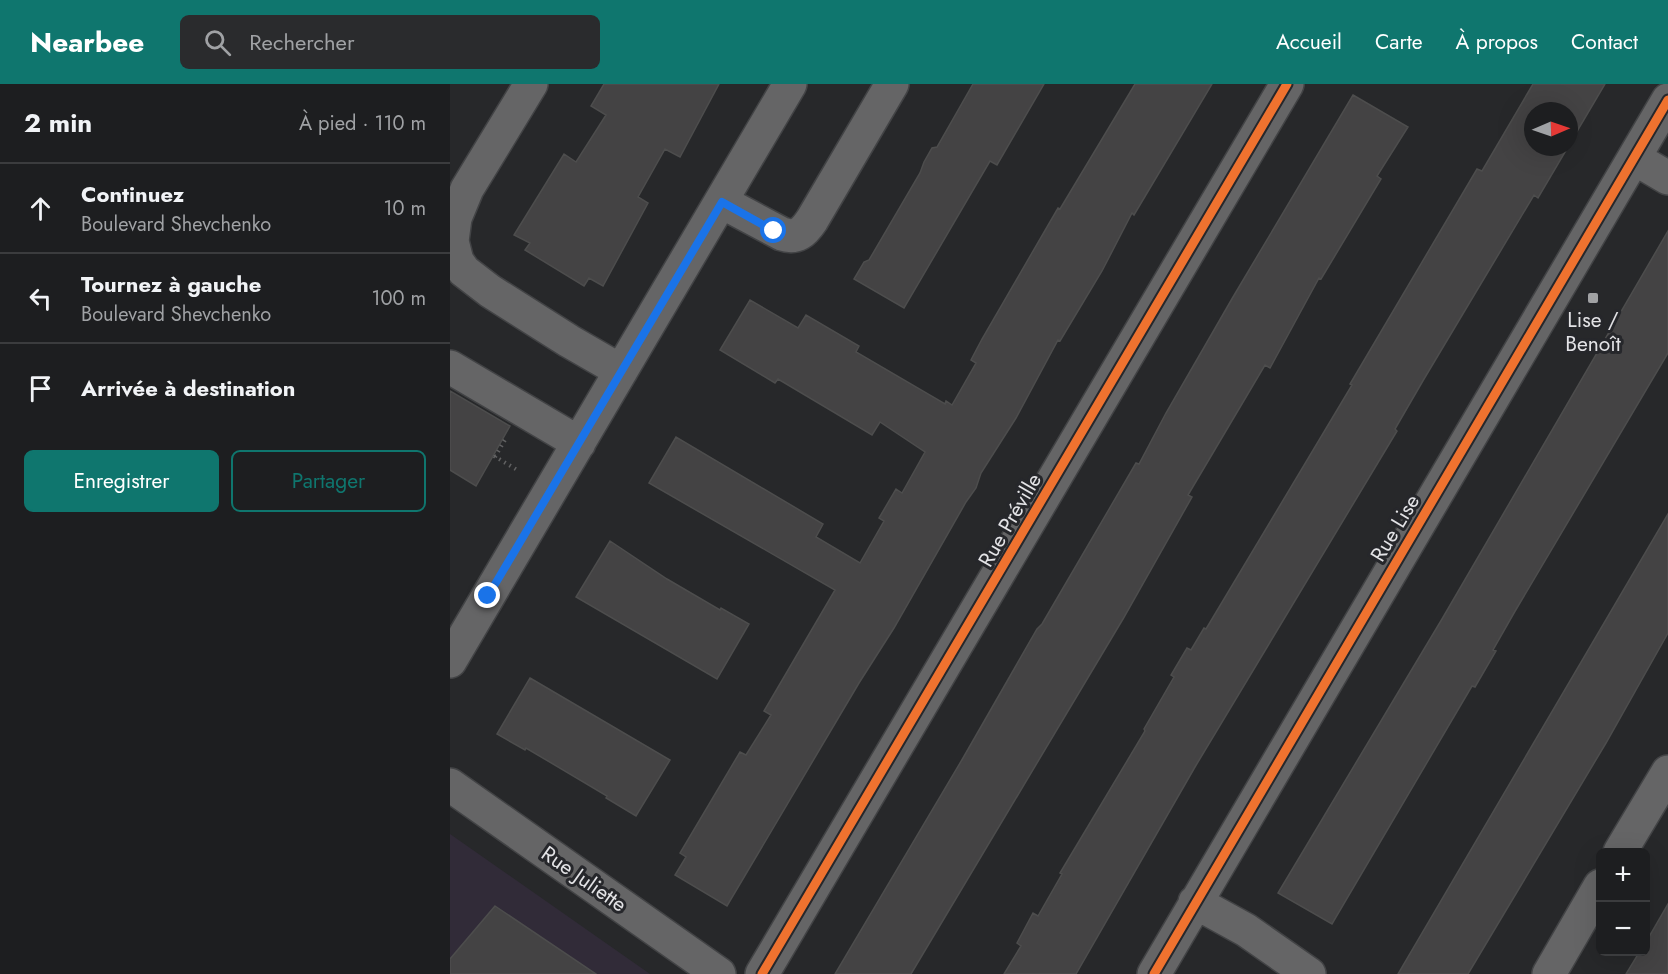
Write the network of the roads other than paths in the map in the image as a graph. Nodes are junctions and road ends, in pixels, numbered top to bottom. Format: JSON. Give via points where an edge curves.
{"nodes":[{"id":1,"x":531,"y":84,"type":"edge"},
{"id":2,"x":790,"y":84,"type":"edge"},
{"id":3,"x":892,"y":84,"type":"edge"},
{"id":4,"x":1287,"y":84,"type":"edge"},
{"id":5,"x":1668,"y":100,"type":"edge"},
{"id":6,"x":1634,"y":158,"type":"junction"},
{"id":7,"x":1668,"y":178,"type":"edge"},
{"id":8,"x":722,"y":202,"type":"junction"},
{"id":9,"x":450,"y":367,"type":"edge"},
{"id":10,"x":621,"y":371,"type":"junction"},
{"id":11,"x":579,"y":443,"type":"junction"},
{"id":12,"x":454,"y":647,"type":"edge"},
{"id":13,"x":1668,"y":772,"type":"edge"},
{"id":14,"x":450,"y":785,"type":"edge"},
{"id":15,"x":1622,"y":848,"type":"edge"},
{"id":16,"x":1596,"y":893,"type":"edge"},
{"id":17,"x":1195,"y":902,"type":"junction"},
{"id":18,"x":719,"y":974,"type":"edge"},
{"id":19,"x":762,"y":974,"type":"edge"},
{"id":20,"x":1154,"y":974,"type":"edge"},
{"id":21,"x":1309,"y":974,"type":"edge"},
{"id":22,"x":1549,"y":974,"type":"edge"}],
"edges":[{"from":1,"to":10,"type":"street","via":[[463,197],[452,230],[454,252],[464,271],[490,291]]},
{"from":2,"to":8,"type":"street"},
{"from":3,"to":8,"type":"street","via":[[802,233],[782,234]]},
{"from":4,"to":19,"type":"street","name":"Rue Préville"},
{"from":5,"to":6,"type":"street","name":"Rue Lise"},
{"from":6,"to":7,"type":"street"},
{"from":6,"to":17,"type":"street","name":"Rue Lise"},
{"from":8,"to":10,"type":"street"},
{"from":9,"to":11,"type":"street"},
{"from":10,"to":11,"type":"street"},
{"from":11,"to":12,"type":"street"},
{"from":13,"to":15,"type":"street"},
{"from":14,"to":18,"type":"street","name":"Rue Juliette"},
{"from":16,"to":22,"type":"street"},
{"from":17,"to":20,"type":"street","name":"Rue Lise"},
{"from":17,"to":21,"type":"street","via":[[1246,930]]}]}
